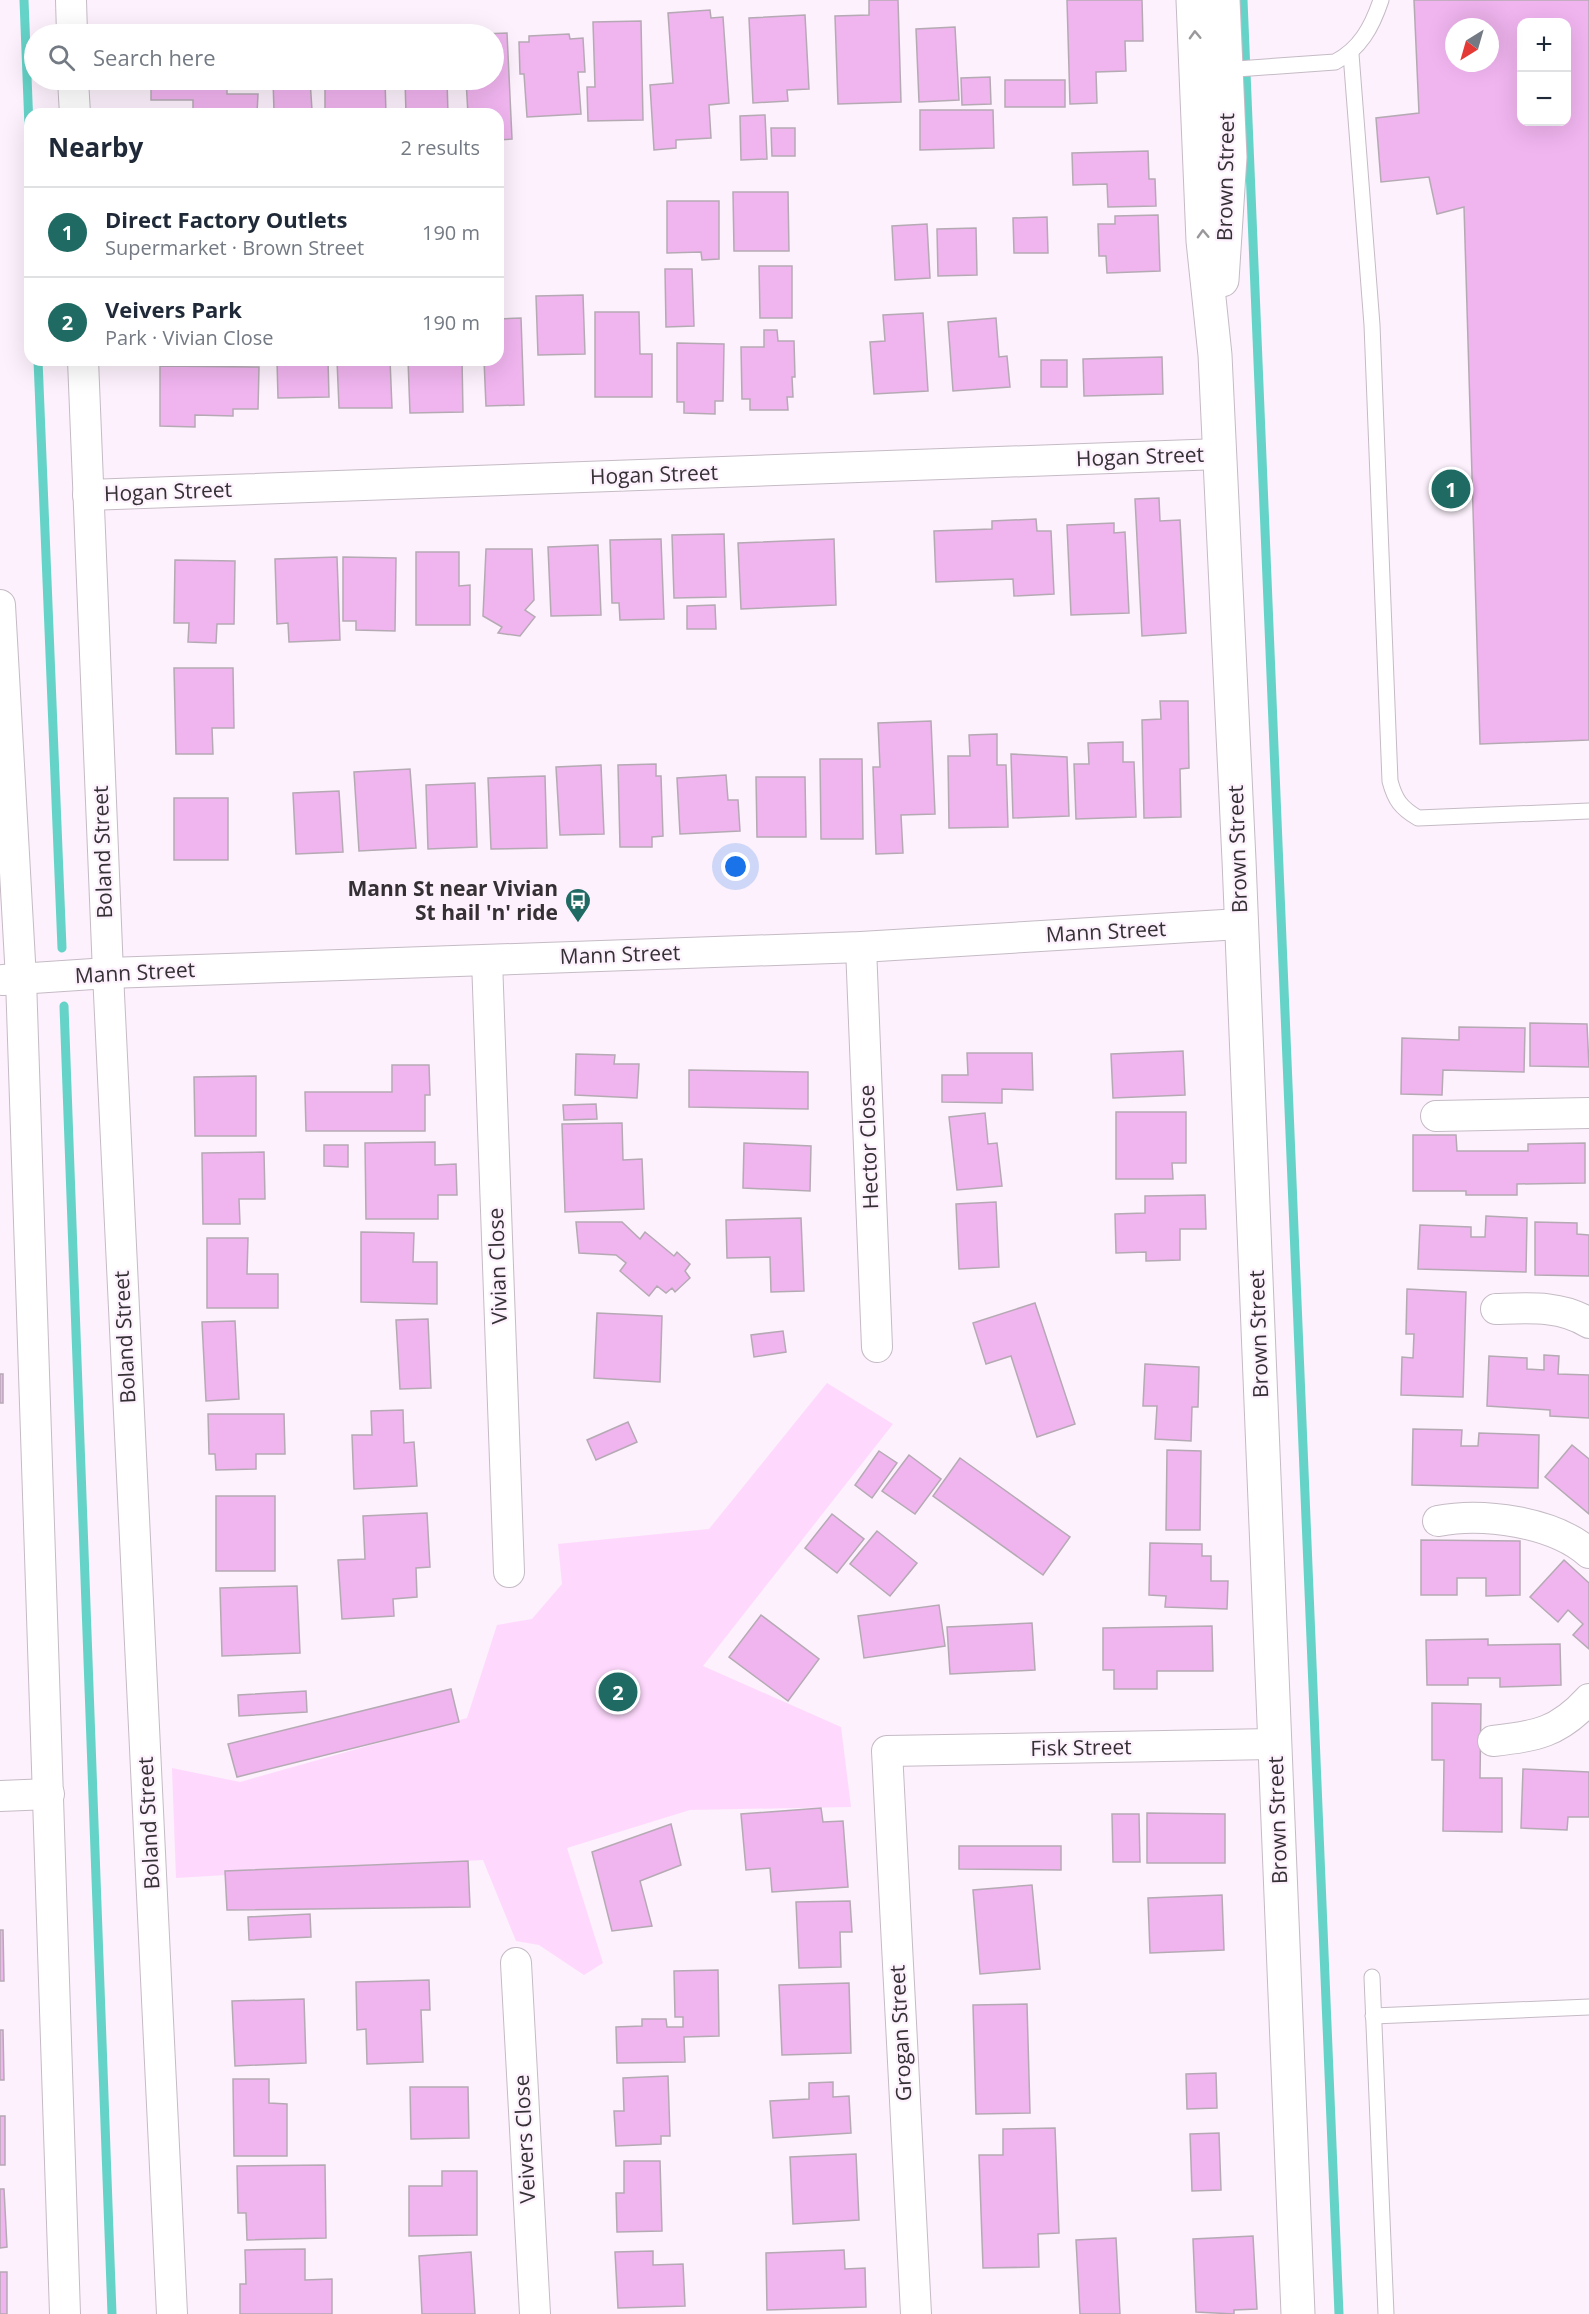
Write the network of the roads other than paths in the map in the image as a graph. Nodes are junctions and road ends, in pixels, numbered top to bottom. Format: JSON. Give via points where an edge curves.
{"nodes":[{"id":1,"x":71,"y":0,"type":"edge"},
{"id":2,"x":1193,"y":0,"type":"edge"},
{"id":3,"x":1223,"y":0,"type":"edge"},
{"id":4,"x":1381,"y":0,"type":"edge"},
{"id":5,"x":72,"y":24,"type":"edge"},
{"id":6,"x":1351,"y":54,"type":"junction"},
{"id":7,"x":1228,"y":69,"type":"junction"},
{"id":8,"x":74,"y":90,"type":"edge"},
{"id":9,"x":75,"y":108,"type":"edge"},
{"id":10,"x":83,"y":366,"type":"edge"},
{"id":11,"x":1220,"y":454,"type":"junction"},
{"id":12,"x":88,"y":495,"type":"junction"},
{"id":13,"x":0,"y":605,"type":"edge"},
{"id":14,"x":1589,"y":811,"type":"edge"},
{"id":15,"x":1240,"y":924,"type":"junction"},
{"id":16,"x":861,"y":946,"type":"junction"},
{"id":17,"x":487,"y":960,"type":"junction"},
{"id":18,"x":108,"y":973,"type":"junction"},
{"id":19,"x":10,"y":980,"type":"edge"},
{"id":20,"x":1589,"y":1113,"type":"edge"},
{"id":21,"x":1436,"y":1116,"type":"dead end"},
{"id":22,"x":1496,"y":1309,"type":"dead end"},
{"id":23,"x":1589,"y":1323,"type":"edge"},
{"id":24,"x":877,"y":1347,"type":"dead end"},
{"id":25,"x":1438,"y":1521,"type":"dead end"},
{"id":26,"x":1589,"y":1553,"type":"edge"},
{"id":27,"x":509,"y":1572,"type":"dead end"},
{"id":28,"x":1589,"y":1700,"type":"edge"},
{"id":29,"x":1493,"y":1741,"type":"dead end"},
{"id":30,"x":1275,"y":1744,"type":"junction"},
{"id":31,"x":887,"y":1751,"type":"joint"},
{"id":32,"x":49,"y":1794,"type":"junction"},
{"id":33,"x":0,"y":1796,"type":"edge"},
{"id":34,"x":516,"y":1964,"type":"dead end"},
{"id":35,"x":1372,"y":1977,"type":"dead end"},
{"id":36,"x":1589,"y":2007,"type":"edge"},
{"id":37,"x":1373,"y":2016,"type":"junction"},
{"id":38,"x":65,"y":2314,"type":"edge"},
{"id":39,"x":172,"y":2314,"type":"edge"},
{"id":40,"x":535,"y":2314,"type":"edge"},
{"id":41,"x":915,"y":2314,"type":"edge"},
{"id":42,"x":1298,"y":2314,"type":"edge"},
{"id":43,"x":1386,"y":2314,"type":"edge"}],
"edges":[{"from":1,"to":5,"type":"street"},
{"from":7,"to":2,"type":"street","name":"Brown Street","one_way":true},
{"from":3,"to":7,"type":"street","name":"Brown Street"},
{"from":4,"to":6,"type":"lane","via":[[1376,17]]},
{"from":6,"to":7,"type":"lane","via":[[1335,62]]},
{"from":6,"to":14,"type":"lane","via":[[1372,325],[1390,781],[1394,798],[1418,818]]},
{"from":7,"to":11,"type":"street","name":"Brown Street","via":[[1203,241]]},
{"from":8,"to":9,"type":"street"},
{"from":10,"to":12,"type":"street","name":"Boland Street"},
{"from":11,"to":12,"type":"street","name":"Hogan Street"},
{"from":11,"to":15,"type":"street","name":"Brown Street"},
{"from":12,"to":18,"type":"street","name":"Boland Street"},
{"from":13,"to":19,"type":"street"},
{"from":15,"to":16,"type":"street","name":"Mann Street"},
{"from":15,"to":30,"type":"street","name":"Brown Street"},
{"from":16,"to":17,"type":"street","name":"Mann Street"},
{"from":16,"to":24,"type":"street","name":"Hector Close"},
{"from":17,"to":18,"type":"street","name":"Mann Street"},
{"from":17,"to":27,"type":"street","name":"Vivian Close"},
{"from":18,"to":19,"type":"street","name":"Mann Street"},
{"from":18,"to":39,"type":"street","name":"Boland Street"},
{"from":19,"to":32,"type":"street"},
{"from":20,"to":21,"type":"street"},
{"from":22,"to":23,"type":"street","via":[[1537,1308],[1574,1314]]},
{"from":25,"to":26,"type":"street","via":[[1455,1517],[1540,1527],[1576,1542]]},
{"from":28,"to":29,"type":"street","via":[[1574,1716],[1536,1736]]},
{"from":30,"to":31,"type":"street","name":"Fisk Street"},
{"from":30,"to":42,"type":"street","name":"Brown Street"},
{"from":31,"to":41,"type":"street","name":"Grogan Street"},
{"from":32,"to":33,"type":"street"},
{"from":32,"to":38,"type":"street"},
{"from":34,"to":40,"type":"street","name":"Veivers Close"},
{"from":35,"to":37,"type":"lane"},
{"from":36,"to":37,"type":"lane"},
{"from":37,"to":43,"type":"lane"}]}
